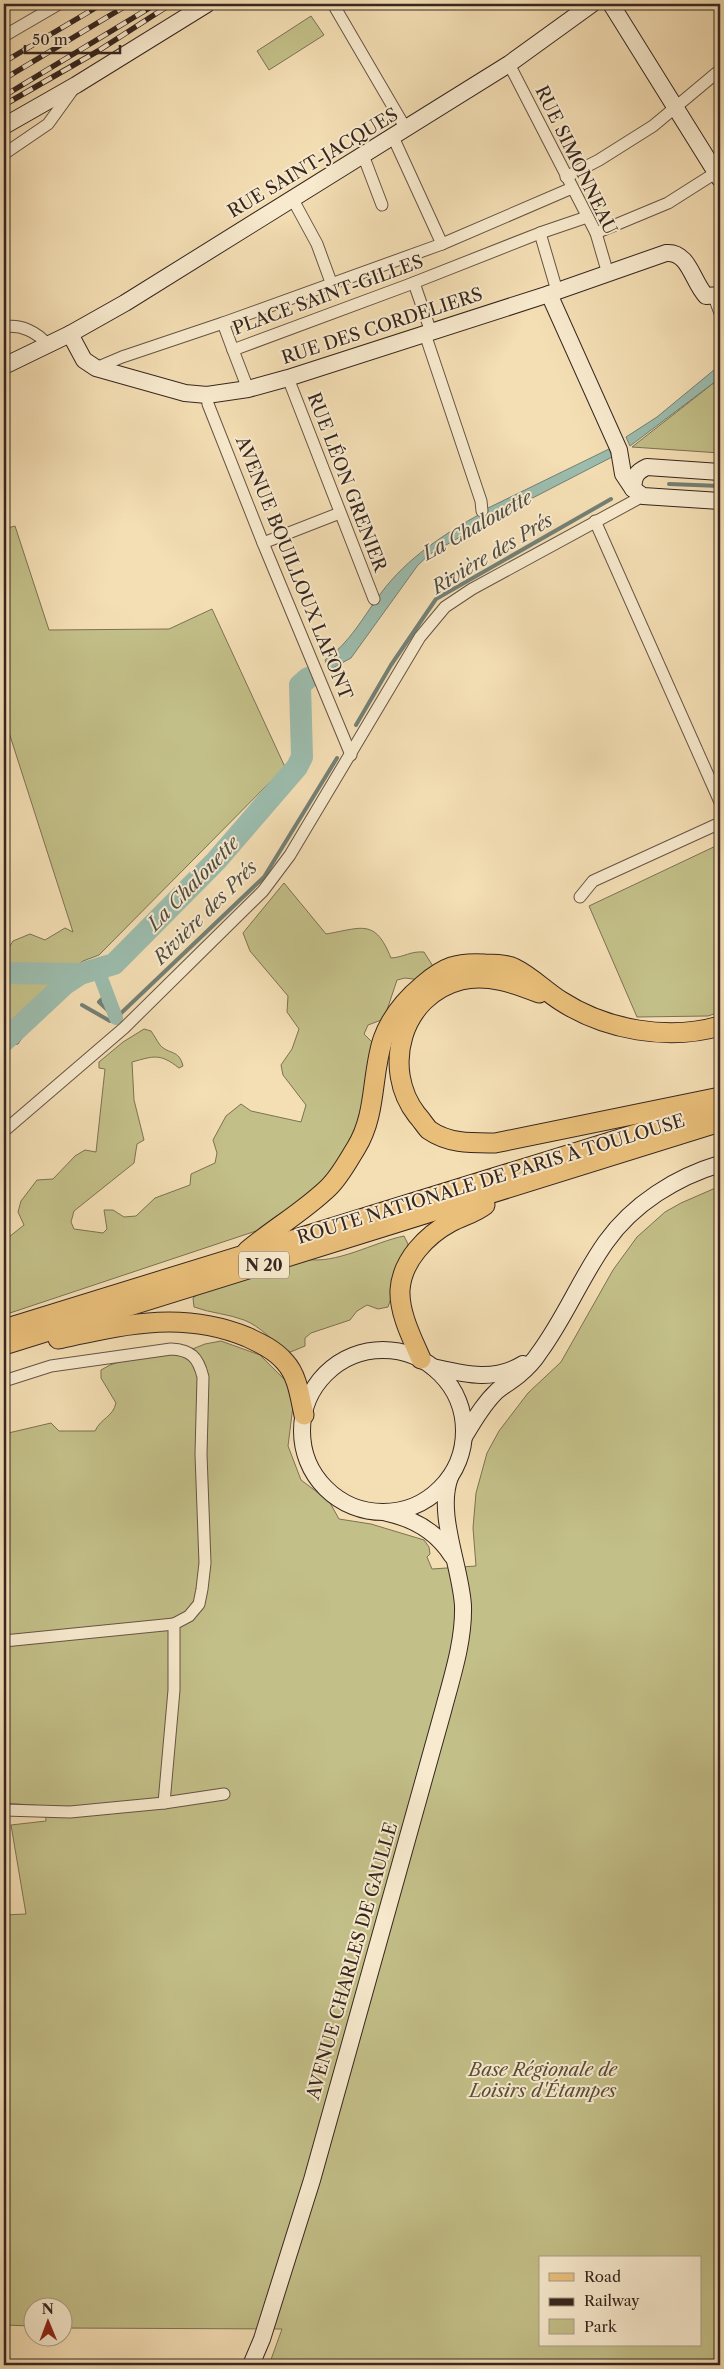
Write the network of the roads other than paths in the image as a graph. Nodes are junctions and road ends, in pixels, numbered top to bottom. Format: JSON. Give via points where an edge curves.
{"nodes":[{"id":1,"x":59,"y":4,"type":"edge"},
{"id":2,"x":207,"y":4,"type":"edge"},
{"id":3,"x":333,"y":4,"type":"edge"},
{"id":4,"x":592,"y":4,"type":"edge"},
{"id":5,"x":611,"y":4,"type":"edge"},
{"id":6,"x":4,"y":36,"type":"edge"},
{"id":7,"x":509,"y":64,"type":"junction"},
{"id":8,"x":720,"y":70,"type":"edge"},
{"id":9,"x":76,"y":85,"type":"junction"},
{"id":10,"x":676,"y":107,"type":"junction"},
{"id":11,"x":4,"y":126,"type":"edge"},
{"id":12,"x":400,"y":133,"type":"junction"},
{"id":13,"x":4,"y":154,"type":"edge"},
{"id":14,"x":363,"y":155,"type":"junction"},
{"id":15,"x":719,"y":174,"type":"edge"},
{"id":16,"x":566,"y":177,"type":"junction"},
{"id":17,"x":572,"y":188,"type":"junction"},
{"id":18,"x":292,"y":198,"type":"junction"},
{"id":19,"x":382,"y":205,"type":"dead end"},
{"id":20,"x":587,"y":217,"type":"junction"},
{"id":21,"x":540,"y":232,"type":"junction"},
{"id":22,"x":596,"y":233,"type":"junction"},
{"id":23,"x":442,"y":244,"type":"junction"},
{"id":24,"x":608,"y":274,"type":"junction"},
{"id":25,"x":414,"y":283,"type":"junction"},
{"id":26,"x":332,"y":285,"type":"junction"},
{"id":27,"x":553,"y":292,"type":"junction"},
{"id":28,"x":713,"y":296,"type":"edge"},
{"id":29,"x":720,"y":313,"type":"edge"},
{"id":30,"x":223,"y":323,"type":"junction"},
{"id":31,"x":4,"y":327,"type":"edge"},
{"id":32,"x":428,"y":333,"type":"junction"},
{"id":33,"x":70,"y":334,"type":"junction"},
{"id":34,"x":48,"y":345,"type":"junction"},
{"id":35,"x":233,"y":350,"type":"junction"},
{"id":36,"x":4,"y":366,"type":"edge"},
{"id":37,"x":96,"y":368,"type":"junction"},
{"id":38,"x":288,"y":378,"type":"junction"},
{"id":39,"x":248,"y":390,"type":"junction"},
{"id":40,"x":208,"y":395,"type":"junction"},
{"id":41,"x":619,"y":450,"type":"junction"},
{"id":42,"x":647,"y":466,"type":"junction"},
{"id":43,"x":720,"y":472,"type":"edge"},
{"id":44,"x":638,"y":492,"type":"junction"},
{"id":45,"x":720,"y":501,"type":"edge"},
{"id":46,"x":482,"y":511,"type":"dead end"},
{"id":47,"x":340,"y":513,"type":"junction"},
{"id":48,"x":595,"y":521,"type":"junction"},
{"id":49,"x":263,"y":543,"type":"junction"},
{"id":50,"x":374,"y":599,"type":"dead end"},
{"id":51,"x":351,"y":755,"type":"junction"},
{"id":52,"x":720,"y":802,"type":"edge"},
{"id":53,"x":720,"y":822,"type":"edge"},
{"id":54,"x":580,"y":897,"type":"dead end"},
{"id":55,"x":562,"y":1001,"type":"junction"},
{"id":56,"x":720,"y":1026,"type":"edge"},
{"id":57,"x":720,"y":1097,"type":"edge"},
{"id":58,"x":720,"y":1108,"type":"edge"},
{"id":59,"x":720,"y":1122,"type":"edge"},
{"id":60,"x":4,"y":1131,"type":"edge"},
{"id":61,"x":720,"y":1164,"type":"edge"},
{"id":62,"x":507,"y":1189,"type":"junction"},
{"id":63,"x":242,"y":1255,"type":"junction"},
{"id":64,"x":4,"y":1329,"type":"edge"},
{"id":65,"x":12,"y":1342,"type":"edge"},
{"id":66,"x":538,"y":1355,"type":"junction"},
{"id":67,"x":426,"y":1363,"type":"junction"},
{"id":68,"x":4,"y":1381,"type":"edge"},
{"id":69,"x":304,"y":1415,"type":"junction"},
{"id":70,"x":464,"y":1437,"type":"junction"},
{"id":71,"x":450,"y":1477,"type":"junction"},
{"id":72,"x":376,"y":1511,"type":"junction"},
{"id":73,"x":456,"y":1562,"type":"junction"},
{"id":74,"x":174,"y":1624,"type":"junction"},
{"id":75,"x":4,"y":1641,"type":"edge"},
{"id":76,"x":224,"y":1794,"type":"dead end"},
{"id":77,"x":164,"y":1803,"type":"junction"},
{"id":78,"x":4,"y":1810,"type":"edge"},
{"id":79,"x":252,"y":2365,"type":"edge"}],
"edges":[{"from":1,"to":6,"type":"street"},
{"from":2,"to":9,"type":"main road"},
{"from":3,"to":12,"type":"street"},
{"from":4,"to":7,"type":"main road","name":"RUE SAINT-JACQUES"},
{"from":5,"to":10,"type":"main road"},
{"from":7,"to":12,"type":"main road","name":"RUE SAINT-JACQUES"},
{"from":7,"to":16,"type":"street","name":"RUE SIMONNEAU"},
{"from":8,"to":10,"type":"street"},
{"from":9,"to":11,"type":"main road"},
{"from":9,"to":13,"type":"street","via":[[48,124]]},
{"from":10,"to":15,"type":"main road"},
{"from":10,"to":16,"type":"street","via":[[652,126]]},
{"from":12,"to":14,"type":"main road","name":"RUE SAINT-JACQUES"},
{"from":12,"to":23,"type":"street"},
{"from":14,"to":18,"type":"main road","name":"RUE SAINT-JACQUES"},
{"from":14,"to":19,"type":"street"},
{"from":15,"to":22,"type":"street","via":[[668,203]]},
{"from":16,"to":17,"type":"street","name":"RUE SIMONNEAU"},
{"from":17,"to":20,"type":"street","name":"RUE SIMONNEAU"},
{"from":17,"to":23,"type":"street","name":"PLACE SAINT-GILLES"},
{"from":18,"to":26,"type":"street","via":[[317,244]]},
{"from":18,"to":33,"type":"main road","name":"RUE SAINT-JACQUES"},
{"from":20,"to":21,"type":"street","name":"PLACE SAINT-GILLES"},
{"from":20,"to":22,"type":"street","name":"RUE SIMONNEAU"},
{"from":21,"to":25,"type":"street","name":"PLACE SAINT-GILLES"},
{"from":21,"to":27,"type":"street"},
{"from":22,"to":24,"type":"street","name":"RUE SIMONNEAU"},
{"from":23,"to":26,"type":"street","name":"PLACE SAINT-GILLES"},
{"from":24,"to":27,"type":"main road","name":"RUE DES CORDELIERS"},
{"from":24,"to":28,"type":"main road","name":"RUE DES CORDELIERS","via":[[675,252],[682,256],[700,290]]},
{"from":25,"to":32,"type":"street"},
{"from":25,"to":35,"type":"street","name":"PLACE SAINT-GILLES"},
{"from":26,"to":30,"type":"street","name":"PLACE SAINT-GILLES"},
{"from":27,"to":32,"type":"main road","name":"RUE DES CORDELIERS"},
{"from":27,"to":41,"type":"main road"},
{"from":28,"to":29,"type":"street"},
{"from":30,"to":35,"type":"street","name":"PLACE SAINT-GILLES"},
{"from":30,"to":37,"type":"street"},
{"from":31,"to":34,"type":"street","via":[[40,335]]},
{"from":32,"to":38,"type":"main road","name":"RUE DES CORDELIERS"},
{"from":32,"to":46,"type":"street"},
{"from":33,"to":34,"type":"main road","name":"RUE SAINT-JACQUES"},
{"from":33,"to":37,"type":"main road","via":[[84,360]]},
{"from":34,"to":36,"type":"main road","name":"RUE SAINT-JACQUES"},
{"from":35,"to":39,"type":"street"},
{"from":37,"to":40,"type":"main road","name":"RUE DES CORDELIERS","via":[[170,390]]},
{"from":38,"to":39,"type":"main road","name":"RUE DES CORDELIERS"},
{"from":38,"to":47,"type":"street","name":"RUE LÉON GRENIER"},
{"from":39,"to":40,"type":"main road","name":"RUE DES CORDELIERS"},
{"from":40,"to":49,"type":"street","name":"AVENUE BOUILLOUX LAFONT","via":[[208,404]]},
{"from":41,"to":42,"type":"main road"},
{"from":41,"to":44,"type":"main road","via":[[623,473]]},
{"from":42,"to":43,"type":"main road"},
{"from":42,"to":44,"type":"main road","via":[[634,478]]},
{"from":44,"to":45,"type":"main road"},
{"from":44,"to":48,"type":"street"},
{"from":47,"to":49,"type":"street"},
{"from":47,"to":50,"type":"street","name":"RUE LÉON GRENIER"},
{"from":48,"to":51,"type":"street","via":[[445,607],[420,636]]},
{"from":48,"to":52,"type":"street"},
{"from":49,"to":51,"type":"street","name":"AVENUE BOUILLOUX LAFONT"},
{"from":51,"to":60,"type":"street","via":[[290,855],[263,890],[124,1028]]},
{"from":53,"to":54,"type":"street","via":[[593,881]]},
{"from":55,"to":56,"type":"main road","via":[[594,1019],[649,1031],[693,1031]]},
{"from":55,"to":57,"type":"main road","via":[[498,979],[477,978],[460,980],[423,1002],[410,1017],[398,1061],[400,1080],[409,1104],[429,1130],[460,1143],[495,1143]]},
{"from":55,"to":63,"type":"main road","via":[[513,967],[490,964],[465,963],[444,969],[424,984],[404,1002],[383,1039],[373,1103],[357,1147],[330,1187]]},
{"from":58,"to":63,"type":"main road","name":"ROUTE NATIONALE DE PARIS À TOULOUSE","number":"N 20"},
{"from":59,"to":62,"type":"main road","name":"ROUTE NATIONALE DE PARIS À TOULOUSE","number":"N 20"},
{"from":61,"to":66,"type":"main road","via":[[702,1169],[669,1186],[623,1222],[606,1242],[557,1329]]},
{"from":62,"to":65,"type":"main road","name":"ROUTE NATIONALE DE PARIS À TOULOUSE","number":"N 20"},
{"from":62,"to":67,"type":"main road","via":[[480,1209],[451,1222],[427,1238],[405,1272],[400,1290],[403,1314]]},
{"from":63,"to":64,"type":"main road","name":"ROUTE NATIONALE DE PARIS À TOULOUSE","number":"N 20"},
{"from":65,"to":69,"type":"main road","via":[[43,1342],[139,1322],[193,1322],[230,1330],[264,1345],[286,1362],[297,1383]]},
{"from":66,"to":67,"type":"main road","via":[[516,1368],[494,1375],[468,1376]]},
{"from":66,"to":70,"type":"main road","via":[[520,1375],[498,1390],[481,1409]]},
{"from":67,"to":69,"type":"main road","via":[[397,1351],[374,1350],[352,1356],[318,1383]]},
{"from":67,"to":70,"type":"main road","via":[[442,1376],[456,1395]]},
{"from":68,"to":74,"type":"street","via":[[51,1366],[148,1351],[184,1349],[194,1355],[203,1377],[201,1454],[205,1563],[199,1604],[189,1616]]},
{"from":69,"to":72,"type":"main road","via":[[304,1445],[317,1477],[342,1500]]},
{"from":70,"to":71,"type":"main road"},
{"from":71,"to":72,"type":"main road","via":[[423,1501],[400,1510]]},
{"from":71,"to":73,"type":"main road","name":"AVENUE CHARLES DE GAULLE","via":[[446,1508]]},
{"from":72,"to":73,"type":"main road","name":"AVENUE CHARLES DE GAULLE","via":[[424,1526],[443,1541]]},
{"from":73,"to":79,"type":"main road","name":"AVENUE CHARLES DE GAULLE","via":[[461,1588],[462,1626],[443,1711],[312,2180]]},
{"from":74,"to":75,"type":"street"},
{"from":74,"to":77,"type":"street","via":[[174,1690]]},
{"from":76,"to":77,"type":"street"},
{"from":77,"to":78,"type":"street","via":[[70,1812]]}]}
